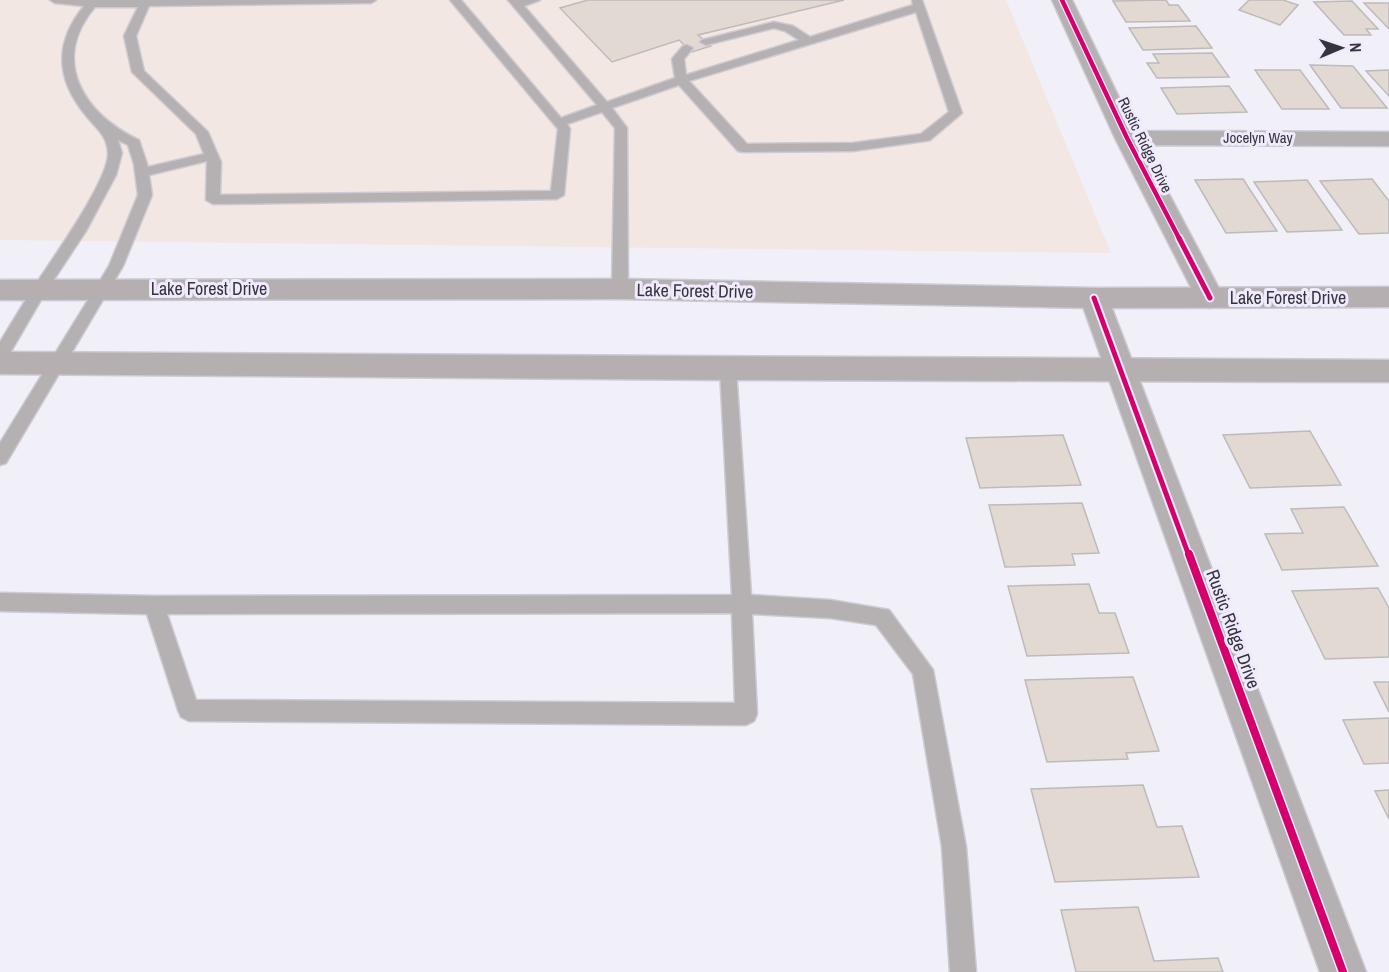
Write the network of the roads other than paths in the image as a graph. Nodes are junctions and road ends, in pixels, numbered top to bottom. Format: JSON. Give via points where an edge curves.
{"nodes":[{"id":1,"x":55,"y":0,"type":"edge"},
{"id":2,"x":371,"y":0,"type":"edge"},
{"id":3,"x":455,"y":0,"type":"edge"},
{"id":4,"x":534,"y":0,"type":"edge"},
{"id":5,"x":1062,"y":0,"type":"edge"},
{"id":6,"x":94,"y":2,"type":"edge"},
{"id":7,"x":145,"y":2,"type":"edge"},
{"id":8,"x":515,"y":3,"type":"edge"},
{"id":9,"x":919,"y":3,"type":"edge"},
{"id":10,"x":808,"y":41,"type":"junction"},
{"id":11,"x":706,"y":42,"type":"dead end"},
{"id":12,"x":687,"y":48,"type":"dead end"},
{"id":13,"x":681,"y":80,"type":"junction"},
{"id":14,"x":605,"y":108,"type":"junction"},
{"id":15,"x":559,"y":123,"type":"junction"},
{"id":16,"x":108,"y":130,"type":"junction"},
{"id":17,"x":1127,"y":138,"type":"junction"},
{"id":18,"x":1389,"y":139,"type":"edge"},
{"id":19,"x":212,"y":156,"type":"junction"},
{"id":20,"x":143,"y":172,"type":"junction"},
{"id":21,"x":40,"y":289,"type":"junction"},
{"id":22,"x":104,"y":289,"type":"junction"},
{"id":23,"x":620,"y":289,"type":"junction"},
{"id":24,"x":0,"y":290,"type":"edge"},
{"id":25,"x":1389,"y":297,"type":"edge"},
{"id":26,"x":1094,"y":298,"type":"junction"},
{"id":27,"x":1210,"y":298,"type":"junction"},
{"id":28,"x":0,"y":356,"type":"edge"},
{"id":29,"x":0,"y":363,"type":"edge"},
{"id":30,"x":57,"y":363,"type":"junction"},
{"id":31,"x":728,"y":369,"type":"junction"},
{"id":32,"x":1389,"y":371,"type":"edge"},
{"id":33,"x":1123,"y":372,"type":"junction"},
{"id":34,"x":0,"y":458,"type":"edge"},
{"id":35,"x":0,"y":602,"type":"edge"},
{"id":36,"x":742,"y":604,"type":"junction"},
{"id":37,"x":154,"y":605,"type":"junction"},
{"id":38,"x":963,"y":972,"type":"edge"},
{"id":39,"x":1343,"y":972,"type":"edge"}],
"edges":[{"from":1,"to":6,"type":"lane"},
{"from":2,"to":7,"type":"lane"},
{"from":3,"to":15,"type":"lane"},
{"from":4,"to":8,"type":"lane"},
{"from":5,"to":17,"type":"street","name":"Rustic Ridge Drive"},
{"from":6,"to":7,"type":"lane"},
{"from":6,"to":16,"type":"lane","via":[[69,43],[68,60],[72,84]]},
{"from":7,"to":19,"type":"lane","via":[[130,36],[138,72],[202,132]]},
{"from":8,"to":14,"type":"lane"},
{"from":9,"to":10,"type":"lane"},
{"from":9,"to":13,"type":"lane","via":[[956,113],[925,137],[853,147],[743,148]]},
{"from":10,"to":11,"type":"lane","via":[[789,28],[774,24]]},
{"from":10,"to":13,"type":"lane"},
{"from":12,"to":13,"type":"lane","via":[[678,59]]},
{"from":13,"to":14,"type":"lane"},
{"from":14,"to":15,"type":"lane"},
{"from":14,"to":23,"type":"lane","via":[[621,128]]},
{"from":15,"to":19,"type":"lane","via":[[564,129],[564,140],[557,195],[213,200]]},
{"from":16,"to":20,"type":"lane","via":[[134,143]]},
{"from":16,"to":21,"type":"lane","via":[[115,153],[109,175],[79,231]]},
{"from":17,"to":18,"type":"street","name":"Jocelyn Way"},
{"from":17,"to":27,"type":"street","name":"Rustic Ridge Drive"},
{"from":19,"to":20,"type":"lane"},
{"from":20,"to":22,"type":"lane","via":[[145,195]]},
{"from":21,"to":22,"type":"main road","name":"Lake Forest Drive"},
{"from":21,"to":24,"type":"main road","name":"Lake Forest Drive"},
{"from":21,"to":28,"type":"lane"},
{"from":22,"to":23,"type":"main road","name":"Lake Forest Drive"},
{"from":22,"to":30,"type":"lane"},
{"from":23,"to":26,"type":"main road","name":"Lake Forest Drive"},
{"from":25,"to":27,"type":"main road","name":"Lake Forest Drive"},
{"from":26,"to":27,"type":"main road","name":"Lake Forest Drive"},
{"from":26,"to":33,"type":"street","name":"Rustic Ridge Drive"},
{"from":29,"to":30,"type":"main road"},
{"from":30,"to":31,"type":"main road"},
{"from":30,"to":34,"type":"lane"},
{"from":31,"to":33,"type":"main road"},
{"from":31,"to":36,"type":"lane"},
{"from":32,"to":33,"type":"main road"},
{"from":33,"to":39,"type":"street","name":"Rustic Ridge Drive"},
{"from":35,"to":37,"type":"lane"},
{"from":36,"to":37,"type":"lane"},
{"from":36,"to":37,"type":"lane","via":[[746,714],[189,710]]},
{"from":36,"to":38,"type":"lane","via":[[830,609],[882,617],[922,669],[954,847]]}]}
